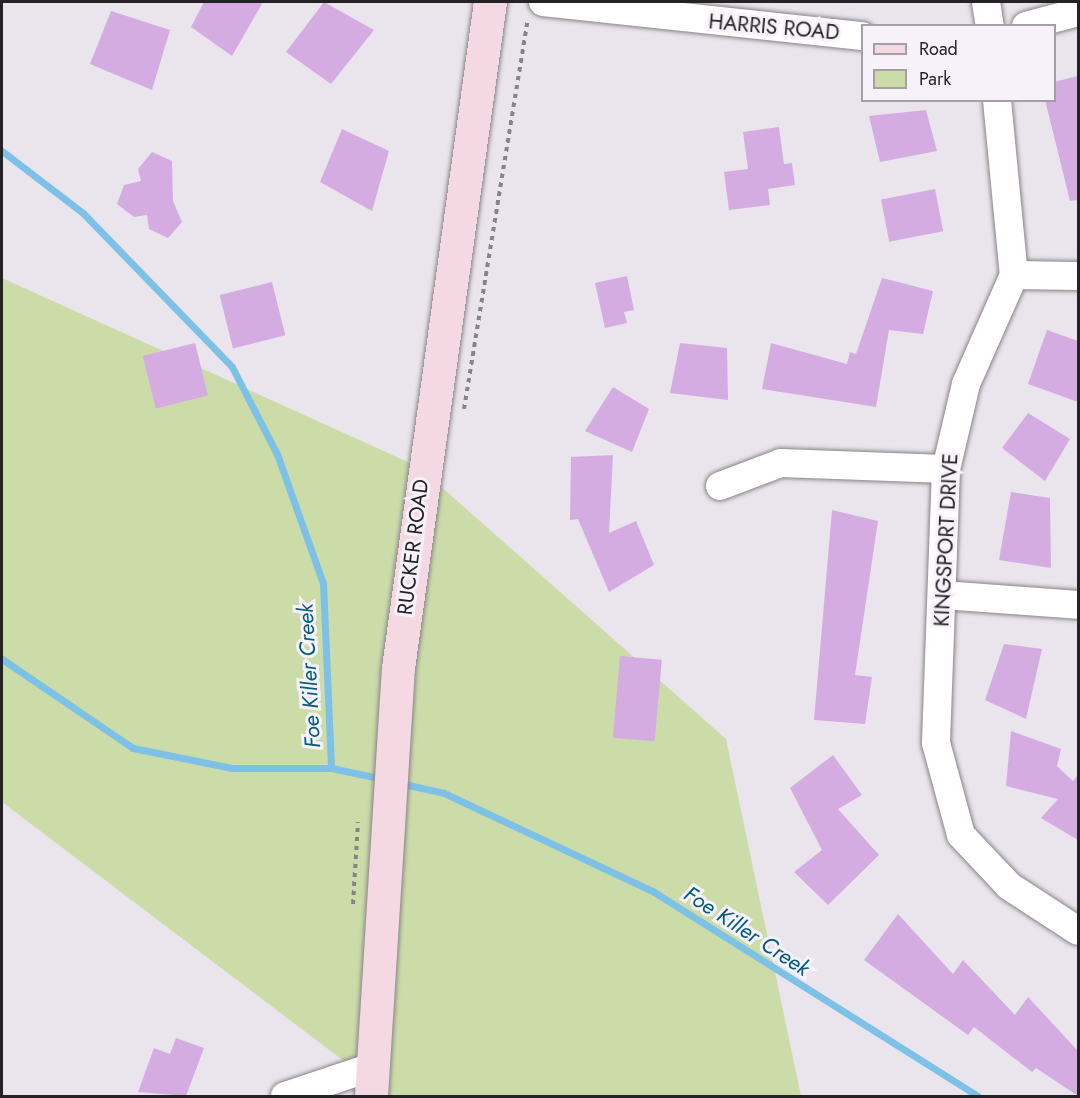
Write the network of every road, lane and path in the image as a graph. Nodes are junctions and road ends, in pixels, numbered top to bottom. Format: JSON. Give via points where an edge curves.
{"nodes":[{"id":1,"x":490,"y":2,"type":"edge"},
{"id":2,"x":986,"y":2,"type":"edge"},
{"id":3,"x":536,"y":6,"type":"edge"},
{"id":4,"x":1078,"y":12,"type":"edge"},
{"id":5,"x":990,"y":24,"type":"edge"},
{"id":6,"x":1033,"y":24,"type":"edge"},
{"id":7,"x":861,"y":36,"type":"edge"},
{"id":8,"x":998,"y":102,"type":"edge"},
{"id":9,"x":1014,"y":275,"type":"junction"},
{"id":10,"x":1078,"y":276,"type":"edge"},
{"id":11,"x":462,"y":422,"type":"dead end"},
{"id":12,"x":945,"y":469,"type":"junction"},
{"id":13,"x":720,"y":486,"type":"dead end"},
{"id":14,"x":943,"y":595,"type":"junction"},
{"id":15,"x":1078,"y":605,"type":"edge"},
{"id":16,"x":1078,"y":931,"type":"edge"},
{"id":17,"x":371,"y":1082,"type":"edge"},
{"id":18,"x":285,"y":1096,"type":"edge"}],
"edges":[{"from":1,"to":17,"type":"main road","name":"RUCKER ROAD","via":[[421,478],[391,746]]},
{"from":2,"to":5,"type":"street"},
{"from":3,"to":7,"type":"street","name":"HARRIS ROAD"},
{"from":3,"to":11,"type":"path"},
{"from":4,"to":6,"type":"street"},
{"from":8,"to":9,"type":"street","name":"KINGSPORT DRIVE"},
{"from":9,"to":10,"type":"street"},
{"from":9,"to":12,"type":"street","name":"KINGSPORT DRIVE","via":[[966,384]]},
{"from":12,"to":13,"type":"street","via":[[781,463]]},
{"from":12,"to":14,"type":"street","name":"KINGSPORT DRIVE"},
{"from":14,"to":15,"type":"street"},
{"from":14,"to":16,"type":"street","name":"KINGSPORT DRIVE","via":[[936,743],[961,835],[1009,886]]},
{"from":17,"to":18,"type":"street"}]}
